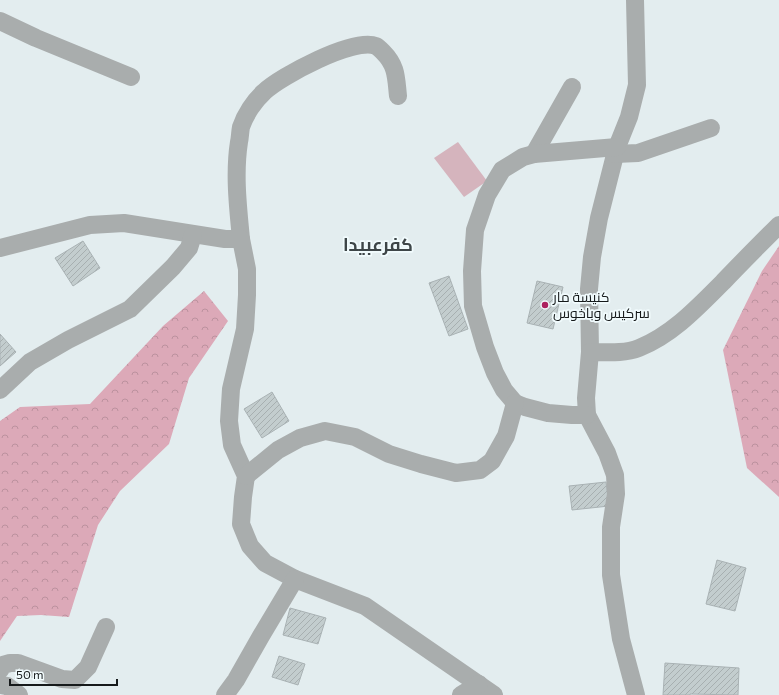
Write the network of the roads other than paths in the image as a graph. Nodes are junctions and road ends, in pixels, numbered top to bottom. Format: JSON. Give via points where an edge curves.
{"nodes":[{"id":1,"x":635,"y":0,"type":"edge"},
{"id":2,"x":0,"y":20,"type":"edge"},
{"id":3,"x":131,"y":77,"type":"dead end"},
{"id":4,"x":572,"y":87,"type":"dead end"},
{"id":5,"x":398,"y":96,"type":"dead end"},
{"id":6,"x":711,"y":128,"type":"dead end"},
{"id":7,"x":616,"y":150,"type":"junction"},
{"id":8,"x":534,"y":154,"type":"junction"},
{"id":9,"x":779,"y":225,"type":"edge"},
{"id":10,"x":193,"y":235,"type":"junction"},
{"id":11,"x":241,"y":239,"type":"junction"},
{"id":12,"x":0,"y":248,"type":"edge"},
{"id":13,"x":590,"y":352,"type":"junction"},
{"id":14,"x":0,"y":390,"type":"edge"},
{"id":15,"x":515,"y":403,"type":"junction"},
{"id":16,"x":587,"y":415,"type":"junction"},
{"id":17,"x":246,"y":476,"type":"junction"},
{"id":18,"x":296,"y":579,"type":"junction"},
{"id":19,"x":106,"y":627,"type":"dead end"},
{"id":20,"x":0,"y":670,"type":"edge"},
{"id":21,"x":0,"y":684,"type":"edge"},
{"id":22,"x":479,"y":684,"type":"junction"},
{"id":23,"x":19,"y":695,"type":"edge"},
{"id":24,"x":225,"y":695,"type":"edge"},
{"id":25,"x":461,"y":695,"type":"edge"},
{"id":26,"x":494,"y":695,"type":"edge"},
{"id":27,"x":636,"y":695,"type":"edge"}],
"edges":[{"from":1,"to":7,"type":"street","via":[[637,85],[629,117]]},
{"from":2,"to":3,"type":"street","via":[[36,38]]},
{"from":4,"to":8,"type":"street"},
{"from":5,"to":11,"type":"street","via":[[395,70],[388,57],[377,46],[360,44],[315,61],[284,77],[264,92],[252,106],[241,127],[237,158],[237,199]]},
{"from":6,"to":7,"type":"street","via":[[638,153]]},
{"from":7,"to":8,"type":"street"},
{"from":7,"to":13,"type":"street","via":[[592,257],[589,289]]},
{"from":8,"to":15,"type":"street","via":[[523,157],[502,170],[487,195],[476,230],[472,271],[473,306],[485,347],[504,390]]},
{"from":9,"to":13,"type":"street","via":[[710,295],[659,339],[637,349]]},
{"from":10,"to":11,"type":"street"},
{"from":10,"to":12,"type":"street","via":[[124,223],[90,225]]},
{"from":10,"to":14,"type":"street","via":[[188,248],[173,267],[130,309],[30,362]]},
{"from":11,"to":17,"type":"street","via":[[247,269],[245,330],[231,389],[228,420],[232,445]]},
{"from":13,"to":16,"type":"street"},
{"from":15,"to":16,"type":"street","via":[[548,413]]},
{"from":15,"to":17,"type":"street","via":[[506,436],[492,461],[480,470],[456,473],[389,454],[355,437],[325,431],[300,438],[278,450]]},
{"from":16,"to":27,"type":"street","via":[[607,453],[615,475],[611,575],[621,639]]},
{"from":17,"to":18,"type":"street","via":[[241,524],[250,546],[265,563]]},
{"from":18,"to":22,"type":"street","via":[[365,606]]},
{"from":18,"to":24,"type":"street"},
{"from":19,"to":20,"type":"street","via":[[88,667],[75,680],[62,679],[18,663],[3,665]]},
{"from":21,"to":23,"type":"street"},
{"from":22,"to":25,"type":"street"},
{"from":22,"to":26,"type":"street"}]}
